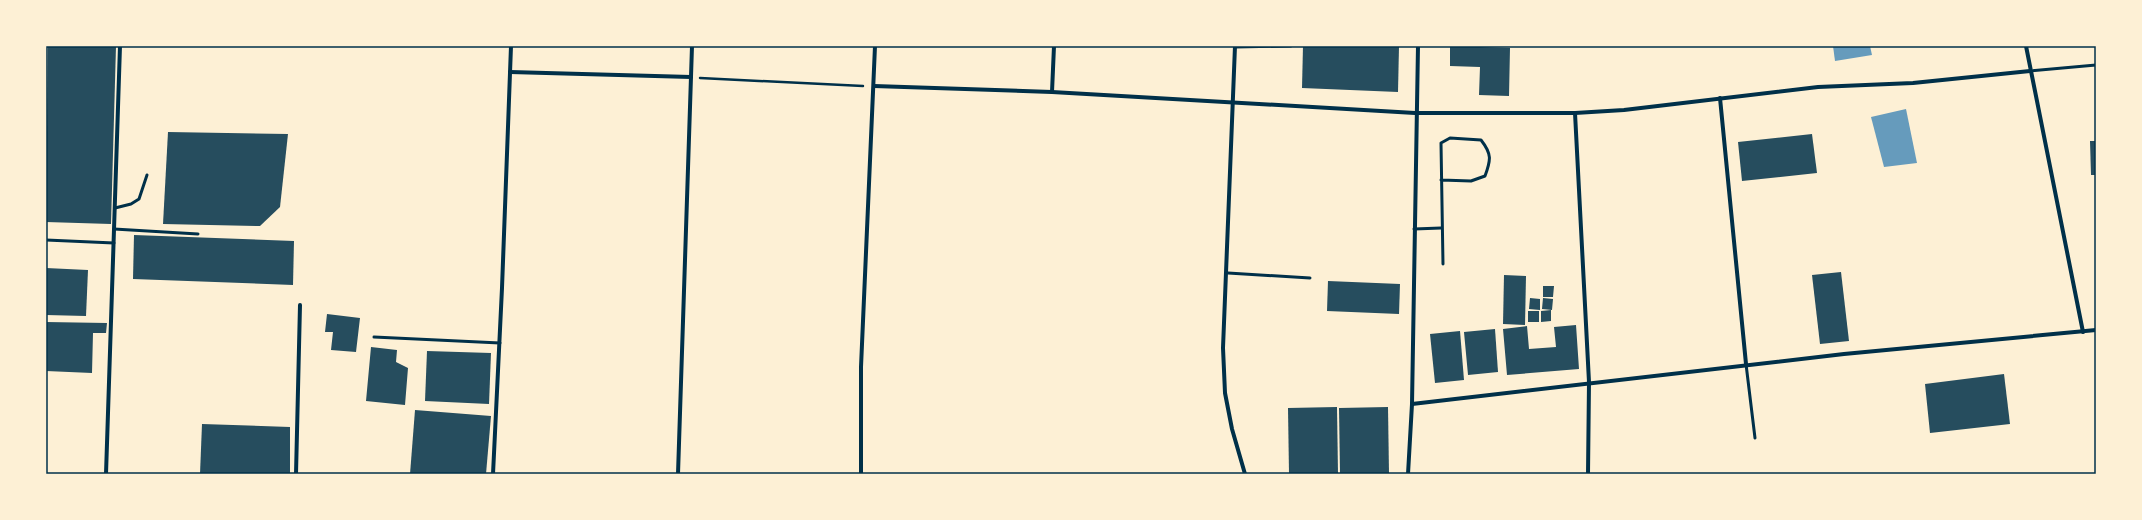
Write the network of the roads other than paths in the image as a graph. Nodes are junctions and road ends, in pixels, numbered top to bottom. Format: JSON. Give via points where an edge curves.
{"nodes":[{"id":1,"x":120,"y":46,"type":"edge"},
{"id":2,"x":511,"y":46,"type":"edge"},
{"id":3,"x":692,"y":46,"type":"edge"},
{"id":4,"x":875,"y":46,"type":"edge"},
{"id":5,"x":1054,"y":46,"type":"edge"},
{"id":6,"x":1235,"y":46,"type":"edge"},
{"id":7,"x":1291,"y":46,"type":"edge"},
{"id":8,"x":1418,"y":46,"type":"edge"},
{"id":9,"x":2026,"y":46,"type":"edge"},
{"id":10,"x":2096,"y":65,"type":"edge"},
{"id":11,"x":2030,"y":71,"type":"junction"},
{"id":12,"x":510,"y":72,"type":"junction"},
{"id":13,"x":691,"y":77,"type":"junction"},
{"id":14,"x":874,"y":86,"type":"junction"},
{"id":15,"x":1052,"y":92,"type":"junction"},
{"id":16,"x":1720,"y":98,"type":"junction"},
{"id":17,"x":1233,"y":102,"type":"junction"},
{"id":18,"x":1575,"y":112,"type":"junction"},
{"id":19,"x":1415,"y":113,"type":"junction"},
{"id":20,"x":148,"y":175,"type":"dead end"},
{"id":21,"x":1441,"y":180,"type":"junction"},
{"id":22,"x":115,"y":208,"type":"junction"},
{"id":23,"x":1441,"y":228,"type":"junction"},
{"id":24,"x":114,"y":229,"type":"junction"},
{"id":25,"x":1414,"y":229,"type":"junction"},
{"id":26,"x":198,"y":234,"type":"dead end"},
{"id":27,"x":46,"y":240,"type":"edge"},
{"id":28,"x":114,"y":243,"type":"junction"},
{"id":29,"x":1443,"y":264,"type":"dead end"},
{"id":30,"x":1228,"y":273,"type":"junction"},
{"id":31,"x":1310,"y":278,"type":"dead end"},
{"id":32,"x":300,"y":305,"type":"dead end"},
{"id":33,"x":2096,"y":330,"type":"edge"},
{"id":34,"x":2083,"y":332,"type":"junction"},
{"id":35,"x":374,"y":337,"type":"dead end"},
{"id":36,"x":500,"y":343,"type":"junction"},
{"id":37,"x":1746,"y":364,"type":"junction"},
{"id":38,"x":1589,"y":382,"type":"junction"},
{"id":39,"x":1412,"y":404,"type":"junction"},
{"id":40,"x":1755,"y":438,"type":"dead end"},
{"id":41,"x":106,"y":474,"type":"edge"},
{"id":42,"x":296,"y":474,"type":"edge"},
{"id":43,"x":493,"y":474,"type":"edge"},
{"id":44,"x":678,"y":474,"type":"edge"},
{"id":45,"x":861,"y":474,"type":"edge"},
{"id":46,"x":1245,"y":474,"type":"edge"},
{"id":47,"x":1408,"y":474,"type":"edge"},
{"id":48,"x":1588,"y":474,"type":"edge"}],
"edges":[{"from":1,"to":22,"type":"street"},
{"from":2,"to":12,"type":"street"},
{"from":3,"to":13,"type":"street"},
{"from":4,"to":14,"type":"street"},
{"from":5,"to":15,"type":"street"},
{"from":6,"to":7,"type":"lane"},
{"from":6,"to":17,"type":"street"},
{"from":8,"to":19,"type":"street"},
{"from":9,"to":11,"type":"street"},
{"from":10,"to":11,"type":"lane"},
{"from":11,"to":16,"type":"street","via":[[1913,82],[1818,87]]},
{"from":11,"to":34,"type":"street"},
{"from":12,"to":13,"type":"street"},
{"from":12,"to":36,"type":"street"},
{"from":13,"to":44,"type":"street"},
{"from":14,"to":15,"type":"street"},
{"from":14,"to":45,"type":"street","via":[[861,367]]},
{"from":15,"to":17,"type":"street"},
{"from":16,"to":18,"type":"street","via":[[1624,110]]},
{"from":16,"to":37,"type":"street"},
{"from":17,"to":19,"type":"street"},
{"from":17,"to":30,"type":"street"},
{"from":18,"to":19,"type":"street"},
{"from":18,"to":38,"type":"street"},
{"from":19,"to":25,"type":"street"},
{"from":20,"to":22,"type":"lane","via":[[139,199]]},
{"from":21,"to":21,"type":"lane","via":[[1471,181],[1485,176],[1490,163],[1489,150],[1481,140],[1444,139],[1441,142]]},
{"from":21,"to":23,"type":"lane"},
{"from":22,"to":24,"type":"street"},
{"from":23,"to":25,"type":"lane"},
{"from":23,"to":29,"type":"lane"},
{"from":24,"to":26,"type":"lane"},
{"from":24,"to":28,"type":"street"},
{"from":25,"to":39,"type":"street"},
{"from":27,"to":28,"type":"lane"},
{"from":28,"to":41,"type":"street"},
{"from":30,"to":31,"type":"lane"},
{"from":30,"to":46,"type":"street","via":[[1223,348],[1225,394]]},
{"from":32,"to":42,"type":"street"},
{"from":33,"to":34,"type":"street"},
{"from":34,"to":37,"type":"street"},
{"from":35,"to":36,"type":"lane"},
{"from":36,"to":43,"type":"street"},
{"from":37,"to":38,"type":"street"},
{"from":37,"to":40,"type":"lane"},
{"from":38,"to":39,"type":"street"},
{"from":38,"to":48,"type":"street"},
{"from":39,"to":47,"type":"street"}]}
